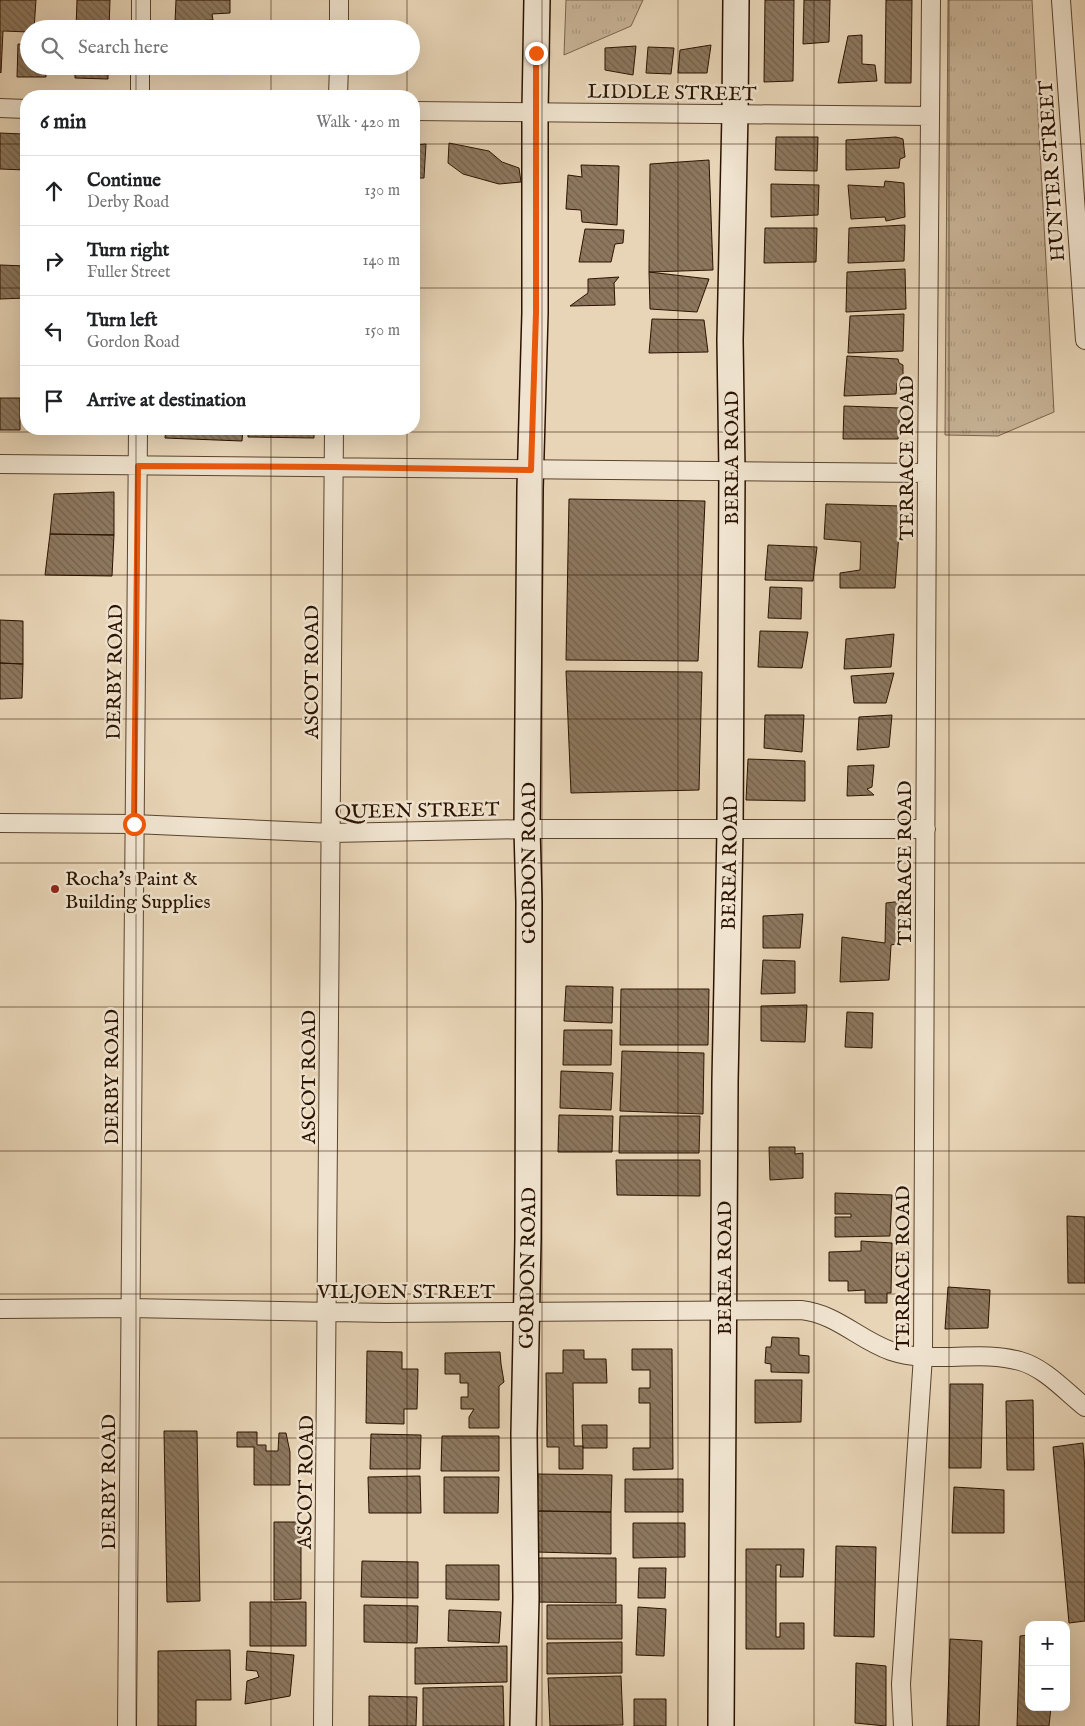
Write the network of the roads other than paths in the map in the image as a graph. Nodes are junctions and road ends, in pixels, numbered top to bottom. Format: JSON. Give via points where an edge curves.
{"nodes":[{"id":1,"x":141,"y":0,"type":"edge"},
{"id":2,"x":339,"y":0,"type":"edge"},
{"id":3,"x":537,"y":0,"type":"edge"},
{"id":4,"x":736,"y":0,"type":"edge"},
{"id":5,"x":931,"y":0,"type":"edge"},
{"id":6,"x":1061,"y":0,"type":"edge"},
{"id":7,"x":141,"y":20,"type":"edge"},
{"id":8,"x":339,"y":20,"type":"edge"},
{"id":9,"x":140,"y":75,"type":"edge"},
{"id":10,"x":338,"y":75,"type":"edge"},
{"id":11,"x":140,"y":90,"type":"edge"},
{"id":12,"x":338,"y":90,"type":"edge"},
{"id":13,"x":0,"y":108,"type":"edge"},
{"id":14,"x":20,"y":109,"type":"edge"},
{"id":15,"x":420,"y":111,"type":"edge"},
{"id":16,"x":535,"y":111,"type":"junction"},
{"id":17,"x":735,"y":114,"type":"junction"},
{"id":18,"x":930,"y":116,"type":"junction"},
{"id":19,"x":1085,"y":340,"type":"edge"},
{"id":20,"x":138,"y":435,"type":"edge"},
{"id":21,"x":334,"y":435,"type":"edge"},
{"id":22,"x":0,"y":464,"type":"edge"},
{"id":23,"x":138,"y":466,"type":"junction"},
{"id":24,"x":333,"y":467,"type":"junction"},
{"id":25,"x":531,"y":470,"type":"junction"},
{"id":26,"x":732,"y":472,"type":"junction"},
{"id":27,"x":927,"y":473,"type":"junction"},
{"id":28,"x":0,"y":823,"type":"edge"},
{"id":29,"x":134,"y":824,"type":"junction"},
{"id":30,"x":527,"y":829,"type":"junction"},
{"id":31,"x":926,"y":829,"type":"junction"},
{"id":32,"x":730,"y":830,"type":"junction"},
{"id":33,"x":332,"y":833,"type":"junction"},
{"id":34,"x":130,"y":1308,"type":"junction"},
{"id":35,"x":0,"y":1309,"type":"edge"},
{"id":36,"x":328,"y":1312,"type":"junction"},
{"id":37,"x":526,"y":1312,"type":"junction"},
{"id":38,"x":724,"y":1312,"type":"junction"},
{"id":39,"x":923,"y":1356,"type":"junction"},
{"id":40,"x":1085,"y":1407,"type":"edge"},
{"id":41,"x":127,"y":1726,"type":"edge"},
{"id":42,"x":324,"y":1726,"type":"edge"},
{"id":43,"x":523,"y":1726,"type":"edge"},
{"id":44,"x":721,"y":1726,"type":"edge"},
{"id":45,"x":903,"y":1726,"type":"edge"}],
"edges":[{"from":1,"to":7,"type":"street"},
{"from":2,"to":8,"type":"street"},
{"from":3,"to":16,"type":"street","name":"GORDON ROAD"},
{"from":4,"to":17,"type":"street","name":"BEREA ROAD"},
{"from":5,"to":18,"type":"street","name":"TERRACE ROAD"},
{"from":6,"to":19,"type":"street","name":"HUNTER STREET"},
{"from":9,"to":11,"type":"street"},
{"from":10,"to":12,"type":"street"},
{"from":13,"to":14,"type":"street"},
{"from":15,"to":16,"type":"street","name":"LIDDLE STREET"},
{"from":16,"to":17,"type":"street","name":"LIDDLE STREET"},
{"from":16,"to":25,"type":"street","name":"GORDON ROAD","via":[[536,313]]},
{"from":17,"to":18,"type":"street","name":"LIDDLE STREET"},
{"from":17,"to":26,"type":"street","name":"BEREA ROAD","via":[[730,340]]},
{"from":18,"to":27,"type":"street","name":"TERRACE ROAD"},
{"from":20,"to":23,"type":"street","name":"DERBY ROAD"},
{"from":21,"to":24,"type":"street","name":"ASCOT ROAD"},
{"from":22,"to":23,"type":"street"},
{"from":23,"to":24,"type":"street"},
{"from":23,"to":29,"type":"street","name":"DERBY ROAD"},
{"from":24,"to":25,"type":"street"},
{"from":24,"to":33,"type":"street","name":"ASCOT ROAD"},
{"from":25,"to":26,"type":"street"},
{"from":25,"to":30,"type":"street","name":"GORDON ROAD"},
{"from":26,"to":27,"type":"street"},
{"from":26,"to":32,"type":"street","name":"BEREA ROAD"},
{"from":27,"to":31,"type":"street","name":"TERRACE ROAD"},
{"from":28,"to":29,"type":"street","name":"QUEEN STREET"},
{"from":29,"to":33,"type":"street","name":"QUEEN STREET"},
{"from":29,"to":34,"type":"street","name":"DERBY ROAD"},
{"from":30,"to":32,"type":"street","name":"QUEEN STREET"},
{"from":30,"to":33,"type":"street","name":"QUEEN STREET"},
{"from":30,"to":37,"type":"street","name":"GORDON ROAD"},
{"from":31,"to":32,"type":"street","name":"QUEEN STREET"},
{"from":31,"to":39,"type":"street","name":"TERRACE ROAD"},
{"from":32,"to":38,"type":"street","name":"BEREA ROAD"},
{"from":33,"to":36,"type":"street","name":"ASCOT ROAD"},
{"from":34,"to":35,"type":"street","name":"VILJOEN STREET"},
{"from":34,"to":36,"type":"street","name":"VILJOEN STREET"},
{"from":34,"to":41,"type":"street","name":"DERBY ROAD"},
{"from":36,"to":37,"type":"street","name":"VILJOEN STREET"},
{"from":36,"to":42,"type":"street","name":"ASCOT ROAD"},
{"from":37,"to":38,"type":"street","name":"VILJOEN STREET"},
{"from":37,"to":43,"type":"street","name":"GORDON ROAD"},
{"from":38,"to":39,"type":"street","name":"VILJOEN STREET","via":[[814,1312],[890,1351]]},
{"from":38,"to":44,"type":"street","name":"BEREA ROAD"},
{"from":39,"to":40,"type":"street","name":"VILJOEN STREET","via":[[1002,1357],[1021,1361],[1039,1370]]},
{"from":39,"to":45,"type":"street","name":"TERRACE ROAD","via":[[901,1684]]}]}
